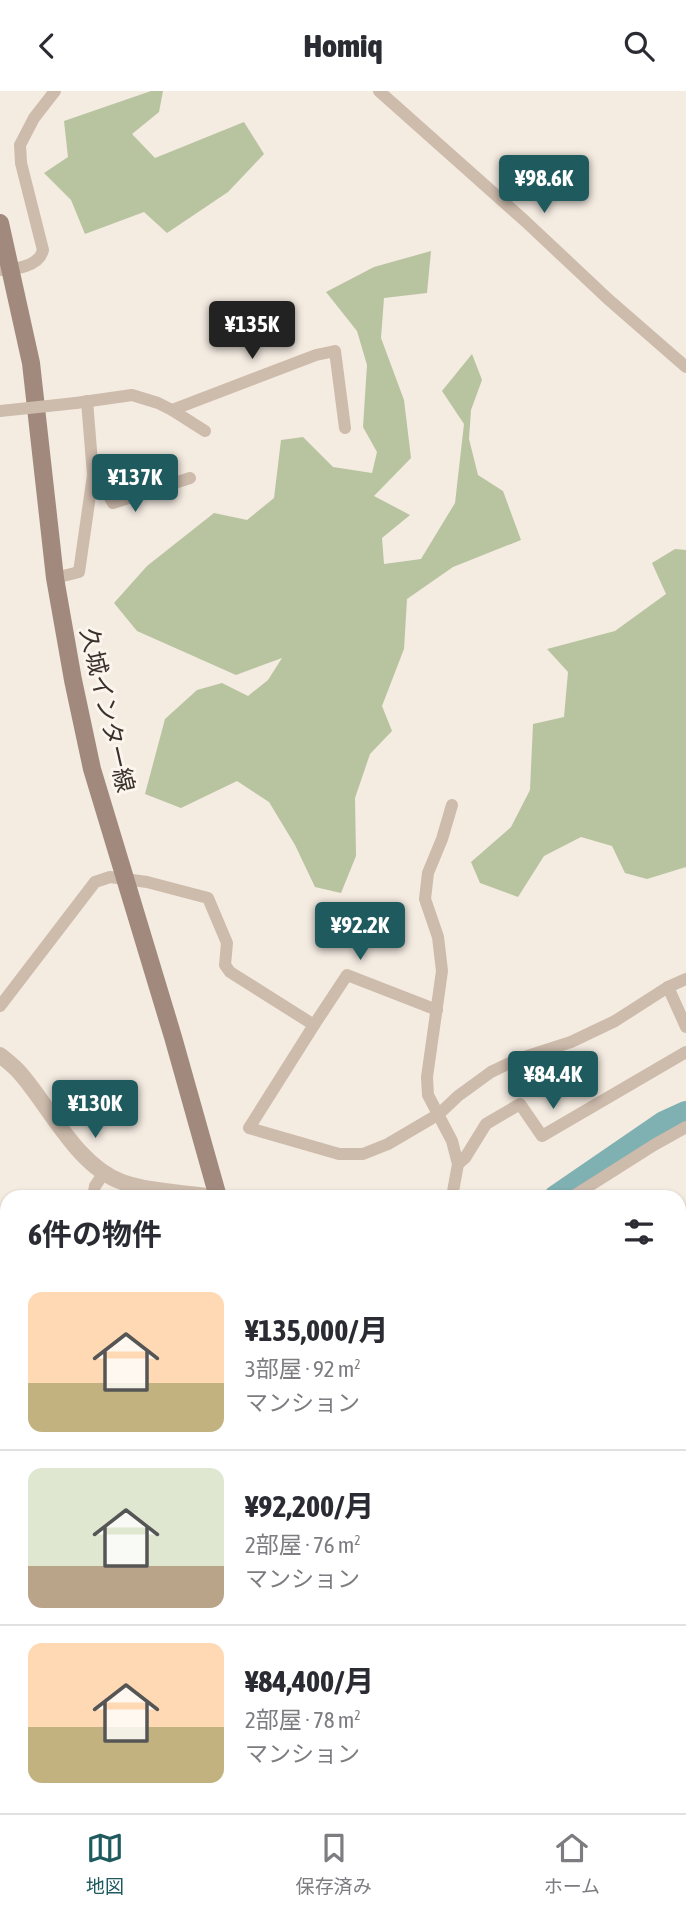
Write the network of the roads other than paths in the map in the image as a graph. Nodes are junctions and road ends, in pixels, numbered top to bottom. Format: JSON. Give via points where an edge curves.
{"nodes":[{"id":1,"x":55,"y":91,"type":"edge"},
{"id":2,"x":379,"y":91,"type":"edge"},
{"id":3,"x":0,"y":223,"type":"edge"},
{"id":4,"x":6,"y":269,"type":"edge"},
{"id":5,"x":686,"y":367,"type":"edge"},
{"id":6,"x":82,"y":402,"type":"junction"},
{"id":7,"x":172,"y":410,"type":"junction"},
{"id":8,"x":0,"y":411,"type":"edge"},
{"id":9,"x":345,"y":428,"type":"dead end"},
{"id":10,"x":205,"y":431,"type":"dead end"},
{"id":11,"x":190,"y":478,"type":"dead end"},
{"id":12,"x":93,"y":480,"type":"junction"},
{"id":13,"x":55,"y":578,"type":"junction"},
{"id":14,"x":452,"y":805,"type":"dead end"},
{"id":15,"x":125,"y":880,"type":"junction"},
{"id":16,"x":686,"y":979,"type":"edge"},
{"id":17,"x":668,"y":987,"type":"junction"},
{"id":18,"x":0,"y":1006,"type":"edge"},
{"id":19,"x":437,"y":1010,"type":"junction"},
{"id":20,"x":314,"y":1025,"type":"junction"},
{"id":21,"x":686,"y":1027,"type":"edge"},
{"id":22,"x":686,"y":1052,"type":"edge"},
{"id":23,"x":0,"y":1055,"type":"edge"},
{"id":24,"x":439,"y":1114,"type":"junction"},
{"id":25,"x":686,"y":1127,"type":"edge"},
{"id":26,"x":458,"y":1164,"type":"junction"},
{"id":27,"x":104,"y":1173,"type":"junction"},
{"id":28,"x":94,"y":1190,"type":"edge"},
{"id":29,"x":158,"y":1190,"type":"edge"},
{"id":30,"x":214,"y":1190,"type":"edge"},
{"id":31,"x":453,"y":1190,"type":"edge"},
{"id":32,"x":583,"y":1190,"type":"edge"}],
"edges":[{"from":1,"to":4,"type":"street","via":[[20,145],[42,256]]},
{"from":2,"to":5,"type":"street"},
{"from":3,"to":4,"type":"main road","name":"久城インター線"},
{"from":4,"to":13,"type":"main road","name":"久城インター線","via":[[31,363]]},
{"from":6,"to":7,"type":"street","via":[[132,395]]},
{"from":6,"to":8,"type":"street","bridge":true},
{"from":6,"to":12,"type":"street"},
{"from":7,"to":9,"type":"street","via":[[335,351]]},
{"from":7,"to":10,"type":"street"},
{"from":11,"to":12,"type":"street","via":[[113,503],[104,487]]},
{"from":12,"to":13,"type":"street","via":[[79,572]]},
{"from":13,"to":15,"type":"main road","name":"久城インター線","via":[[92,769]]},
{"from":14,"to":19,"type":"street","via":[[428,873],[425,899],[438,937],[442,971]]},
{"from":15,"to":18,"type":"street","via":[[110,877],[95,882]]},
{"from":15,"to":20,"type":"street","via":[[208,898],[227,943],[225,965],[230,972]]},
{"from":15,"to":30,"type":"main road","name":"久城インター線"},
{"from":16,"to":17,"type":"street"},
{"from":17,"to":21,"type":"street"},
{"from":17,"to":24,"type":"street","via":[[615,1021],[491,1072]]},
{"from":19,"to":20,"type":"street","via":[[347,975]]},
{"from":19,"to":24,"type":"street","via":[[427,1077],[428,1095]]},
{"from":20,"to":24,"type":"street","via":[[249,1128],[339,1154],[363,1154]]},
{"from":22,"to":26,"type":"street","via":[[542,1136],[520,1104],[486,1124]]},
{"from":23,"to":27,"type":"street"},
{"from":24,"to":26,"type":"street"},
{"from":25,"to":32,"type":"street"},
{"from":26,"to":31,"type":"street"},
{"from":27,"to":28,"type":"street"},
{"from":27,"to":29,"type":"street"}]}
